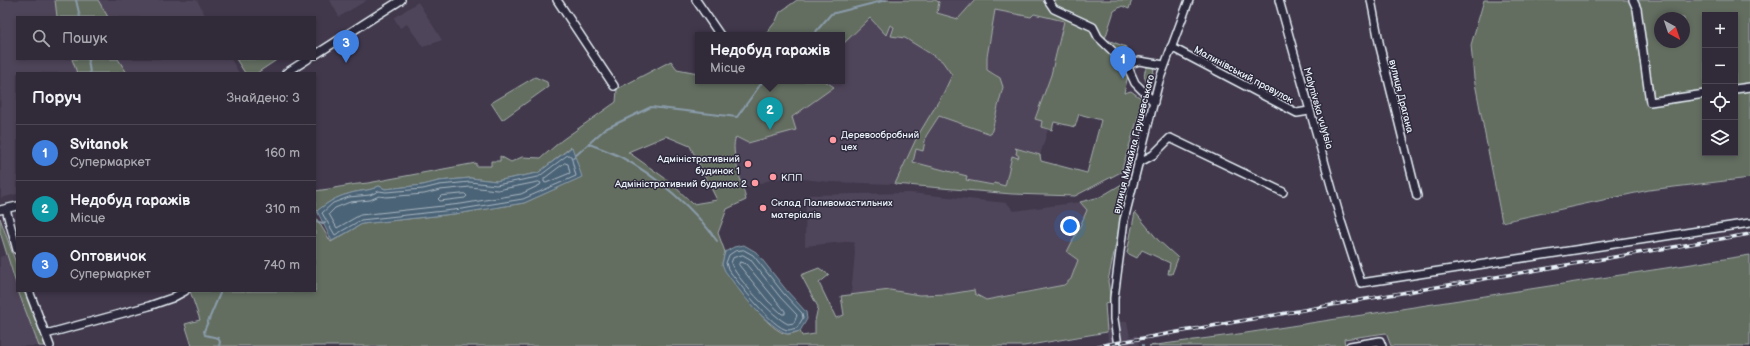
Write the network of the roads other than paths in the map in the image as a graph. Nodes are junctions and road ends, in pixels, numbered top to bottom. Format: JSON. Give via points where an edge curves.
{"nodes":[{"id":1,"x":401,"y":0,"type":"edge"},
{"id":2,"x":557,"y":0,"type":"edge"},
{"id":3,"x":696,"y":0,"type":"edge"},
{"id":4,"x":1048,"y":0,"type":"edge"},
{"id":5,"x":1189,"y":0,"type":"edge"},
{"id":6,"x":1279,"y":0,"type":"edge"},
{"id":7,"x":1371,"y":0,"type":"edge"},
{"id":8,"x":1633,"y":0,"type":"edge"},
{"id":9,"x":718,"y":32,"type":"edge"},
{"id":10,"x":1171,"y":47,"type":"junction"},
{"id":11,"x":316,"y":54,"type":"edge"},
{"id":12,"x":306,"y":60,"type":"edge"},
{"id":13,"x":1127,"y":65,"type":"junction"},
{"id":14,"x":1164,"y":65,"type":"junction"},
{"id":15,"x":288,"y":72,"type":"edge"},
{"id":16,"x":614,"y":86,"type":"dead end"},
{"id":17,"x":1750,"y":87,"type":"edge"},
{"id":18,"x":1738,"y":89,"type":"edge"},
{"id":19,"x":1702,"y":94,"type":"edge"},
{"id":20,"x":1154,"y":102,"type":"junction"},
{"id":21,"x":1309,"y":111,"type":"junction"},
{"id":22,"x":1138,"y":163,"type":"junction"},
{"id":23,"x":1283,"y":192,"type":"dead end"},
{"id":24,"x":1417,"y":196,"type":"dead end"},
{"id":25,"x":16,"y":206,"type":"edge"},
{"id":26,"x":3,"y":209,"type":"edge"},
{"id":27,"x":1750,"y":223,"type":"edge"},
{"id":28,"x":16,"y":247,"type":"edge"},
{"id":29,"x":30,"y":292,"type":"edge"},
{"id":30,"x":183,"y":292,"type":"edge"},
{"id":31,"x":46,"y":334,"type":"junction"},
{"id":32,"x":1381,"y":344,"type":"edge"},
{"id":33,"x":50,"y":346,"type":"edge"},
{"id":34,"x":1118,"y":346,"type":"edge"},
{"id":35,"x":1350,"y":346,"type":"edge"}],
"edges":[{"from":1,"to":11,"type":"street"},
{"from":2,"to":16,"type":"street"},
{"from":3,"to":9,"type":"street"},
{"from":4,"to":13,"type":"street","via":[[1054,9],[1094,27],[1098,37]]},
{"from":5,"to":10,"type":"street","name":"вулиця Михайла Грушевського"},
{"from":6,"to":21,"type":"street","name":"Malynivska vulytsia"},
{"from":7,"to":24,"type":"street","name":"вулиця Драгана"},
{"from":8,"to":19,"type":"street","via":[[1637,9],[1650,102]]},
{"from":10,"to":14,"type":"street","name":"вулиця Михайла Грушевського"},
{"from":10,"to":21,"type":"street","name":"Малинівський провулок","via":[[1297,113]]},
{"from":12,"to":15,"type":"street"},
{"from":13,"to":14,"type":"street","via":[[1139,61]]},
{"from":13,"to":20,"type":"street","via":[[1135,83]]},
{"from":14,"to":20,"type":"street","name":"вулиця Михайла Грушевського"},
{"from":17,"to":18,"type":"street"},
{"from":20,"to":22,"type":"street","name":"вулиця Михайла Грушевського"},
{"from":21,"to":27,"type":"street","name":"Malynivska vulytsia","via":[[1340,221],[1361,283]]},
{"from":22,"to":23,"type":"street","via":[[1153,155],[1170,138]]},
{"from":22,"to":34,"type":"street","name":"вулиця Михайла Грушевського","via":[[1124,220],[1114,298]]},
{"from":25,"to":26,"type":"street"},
{"from":26,"to":28,"type":"street"},
{"from":29,"to":31,"type":"street"},
{"from":30,"to":31,"type":"street","via":[[149,306]]},
{"from":31,"to":33,"type":"street"},
{"from":32,"to":35,"type":"street"}]}
